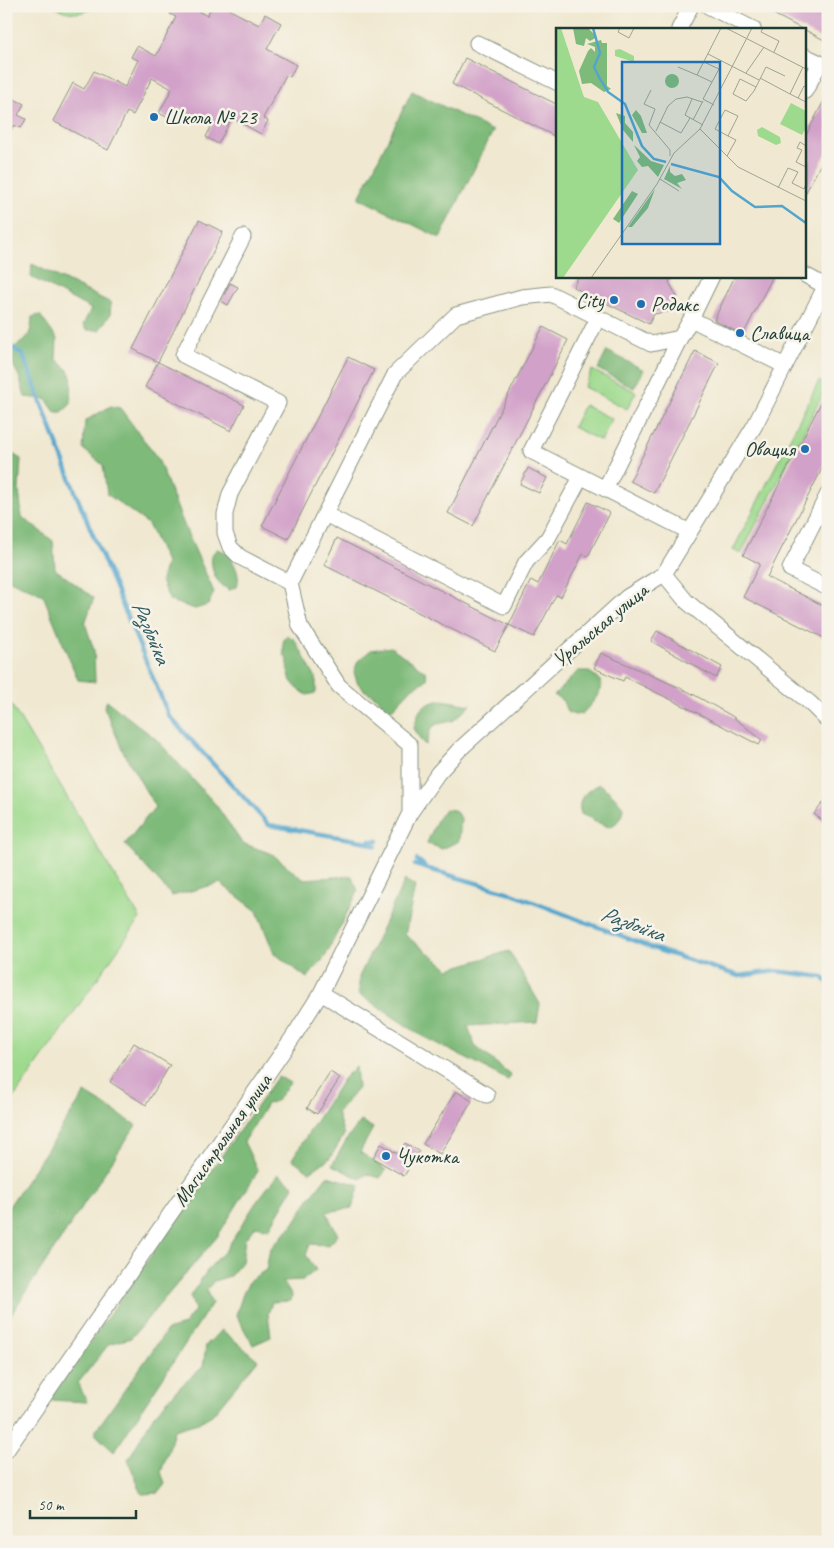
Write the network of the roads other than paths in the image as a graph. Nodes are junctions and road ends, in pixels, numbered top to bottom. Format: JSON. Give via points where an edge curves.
{"nodes":[{"id":1,"x":691,"y":6,"type":"edge"},
{"id":2,"x":708,"y":6,"type":"edge"},
{"id":3,"x":680,"y":28,"type":"edge"},
{"id":4,"x":750,"y":28,"type":"edge"},
{"id":5,"x":477,"y":43,"type":"dead end"},
{"id":6,"x":806,"y":56,"type":"edge"},
{"id":7,"x":556,"y":82,"type":"edge"},
{"id":8,"x":806,"y":89,"type":"edge"},
{"id":9,"x":243,"y":236,"type":"dead end"},
{"id":10,"x":806,"y":276,"type":"edge"},
{"id":11,"x":711,"y":278,"type":"edge"},
{"id":12,"x":827,"y":283,"type":"edge"},
{"id":13,"x":598,"y":318,"type":"junction"},
{"id":14,"x":690,"y":319,"type":"junction"},
{"id":15,"x":680,"y":338,"type":"junction"},
{"id":16,"x":785,"y":366,"type":"junction"},
{"id":17,"x":581,"y":477,"type":"junction"},
{"id":18,"x":605,"y":489,"type":"junction"},
{"id":19,"x":828,"y":494,"type":"edge"},
{"id":20,"x":325,"y":514,"type":"junction"},
{"id":21,"x":690,"y":532,"type":"junction"},
{"id":22,"x":664,"y":574,"type":"junction"},
{"id":23,"x":290,"y":583,"type":"junction"},
{"id":24,"x":828,"y":588,"type":"edge"},
{"id":25,"x":828,"y":721,"type":"edge"},
{"id":26,"x":410,"y":813,"type":"junction"},
{"id":27,"x":321,"y":993,"type":"junction"},
{"id":28,"x":488,"y":1095,"type":"dead end"},
{"id":29,"x":6,"y":1451,"type":"edge"}],
"edges":[{"from":1,"to":3,"type":"street"},
{"from":2,"to":4,"type":"street"},
{"from":5,"to":7,"type":"street"},
{"from":6,"to":8,"type":"street","via":[[820,63]]},
{"from":9,"to":23,"type":"street","via":[[183,355],[278,403],[230,494],[225,533],[230,547],[240,557]]},
{"from":10,"to":12,"type":"street"},
{"from":11,"to":14,"type":"street"},
{"from":12,"to":16,"type":"street","name":"Уральская улица"},
{"from":13,"to":15,"type":"street","via":[[651,344]]},
{"from":13,"to":17,"type":"street","via":[[531,452]]},
{"from":13,"to":20,"type":"street","via":[[551,294],[456,315],[394,374]]},
{"from":14,"to":15,"type":"street"},
{"from":14,"to":16,"type":"street"},
{"from":15,"to":18,"type":"street"},
{"from":16,"to":21,"type":"street","name":"Уральская улица","via":[[755,424]]},
{"from":17,"to":18,"type":"street"},
{"from":17,"to":20,"type":"street","via":[[548,538],[526,562],[504,606]]},
{"from":18,"to":21,"type":"street"},
{"from":19,"to":24,"type":"street","via":[[790,569]]},
{"from":20,"to":23,"type":"street"},
{"from":21,"to":22,"type":"street","name":"Уральская улица"},
{"from":22,"to":25,"type":"street","via":[[686,601]]},
{"from":22,"to":26,"type":"street","name":"Уральская улица","via":[[626,597],[459,750]]},
{"from":23,"to":26,"type":"street","via":[[300,626],[339,686],[410,745]]},
{"from":26,"to":27,"type":"street","name":"Магистральная улица"},
{"from":27,"to":28,"type":"street"},
{"from":27,"to":29,"type":"street","name":"Магистральная улица"}]}
